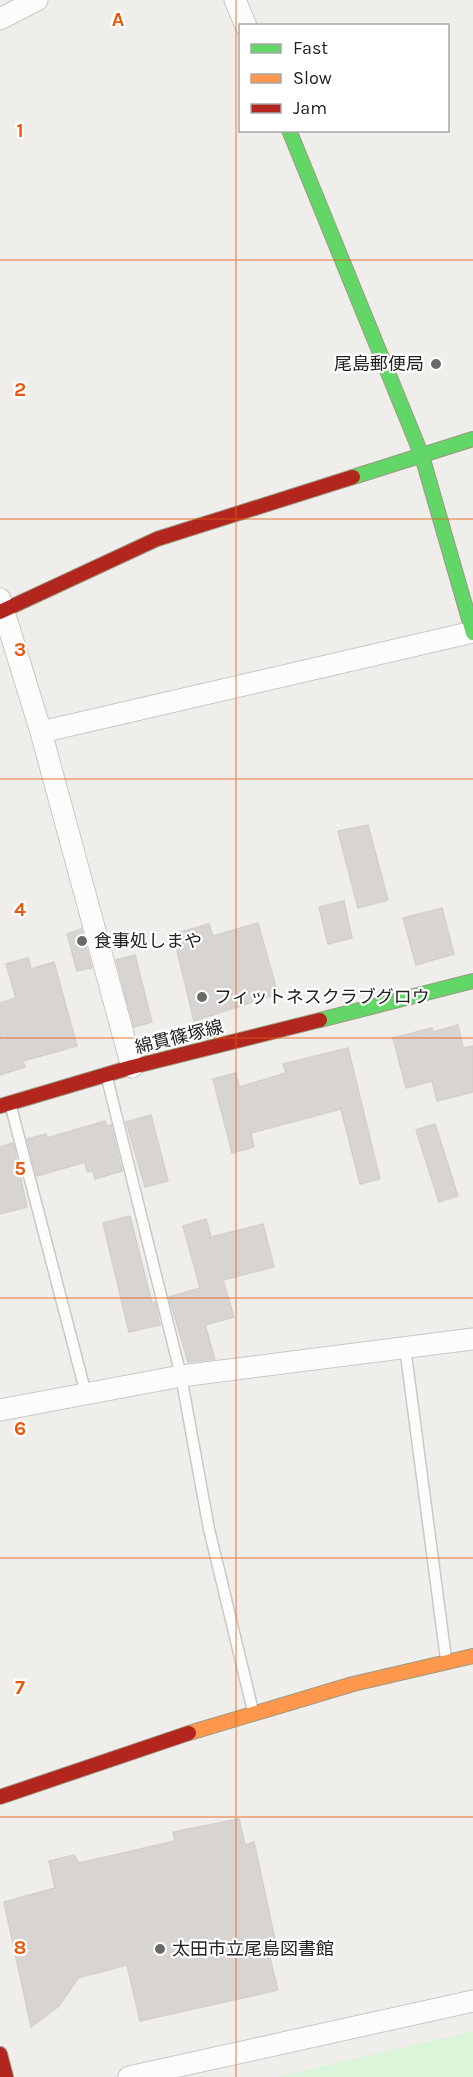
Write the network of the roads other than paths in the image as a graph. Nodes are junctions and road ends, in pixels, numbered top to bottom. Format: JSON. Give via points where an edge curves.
{"nodes":[{"id":1,"x":37,"y":0,"type":"edge"},
{"id":2,"x":235,"y":0,"type":"edge"},
{"id":3,"x":0,"y":19,"type":"edge"},
{"id":4,"x":245,"y":24,"type":"edge"},
{"id":5,"x":290,"y":132,"type":"edge"},
{"id":6,"x":473,"y":439,"type":"edge"},
{"id":7,"x":422,"y":456,"type":"junction"},
{"id":8,"x":1,"y":607,"type":"edge"},
{"id":9,"x":473,"y":632,"type":"edge"},
{"id":10,"x":41,"y":732,"type":"junction"},
{"id":11,"x":473,"y":981,"type":"edge"},
{"id":12,"x":132,"y":1067,"type":"junction"},
{"id":13,"x":106,"y":1074,"type":"junction"},
{"id":14,"x":5,"y":1105,"type":"edge"},
{"id":15,"x":473,"y":1339,"type":"edge"},
{"id":16,"x":405,"y":1347,"type":"junction"},
{"id":17,"x":181,"y":1376,"type":"junction"},
{"id":18,"x":86,"y":1394,"type":"junction"},
{"id":19,"x":0,"y":1410,"type":"edge"},
{"id":20,"x":473,"y":1656,"type":"edge"},
{"id":21,"x":447,"y":1661,"type":"junction"},
{"id":22,"x":253,"y":1713,"type":"junction"},
{"id":23,"x":0,"y":1797,"type":"edge"},
{"id":24,"x":473,"y":2001,"type":"edge"},
{"id":25,"x":0,"y":2054,"type":"edge"},
{"id":26,"x":6,"y":2077,"type":"edge"},
{"id":27,"x":129,"y":2077,"type":"edge"}],
"edges":[{"from":1,"to":3,"type":"street"},
{"from":2,"to":4,"type":"street"},
{"from":5,"to":7,"type":"street"},
{"from":6,"to":7,"type":"street"},
{"from":7,"to":8,"type":"street","via":[[157,539]]},
{"from":7,"to":9,"type":"street"},
{"from":8,"to":10,"type":"street"},
{"from":9,"to":10,"type":"street"},
{"from":10,"to":12,"type":"street"},
{"from":11,"to":12,"type":"street","name":"綿貫篠塚線"},
{"from":12,"to":13,"type":"street","name":"綿貫篠塚線"},
{"from":13,"to":14,"type":"street","name":"綿貫篠塚線"},
{"from":13,"to":17,"type":"lane"},
{"from":14,"to":18,"type":"lane"},
{"from":15,"to":16,"type":"street"},
{"from":16,"to":17,"type":"street"},
{"from":16,"to":21,"type":"lane"},
{"from":17,"to":18,"type":"street"},
{"from":17,"to":22,"type":"lane","via":[[209,1529]]},
{"from":18,"to":19,"type":"street"},
{"from":20,"to":21,"type":"street"},
{"from":21,"to":22,"type":"street","via":[[395,1671]]},
{"from":22,"to":23,"type":"street"},
{"from":24,"to":27,"type":"street"},
{"from":25,"to":26,"type":"street"}]}
